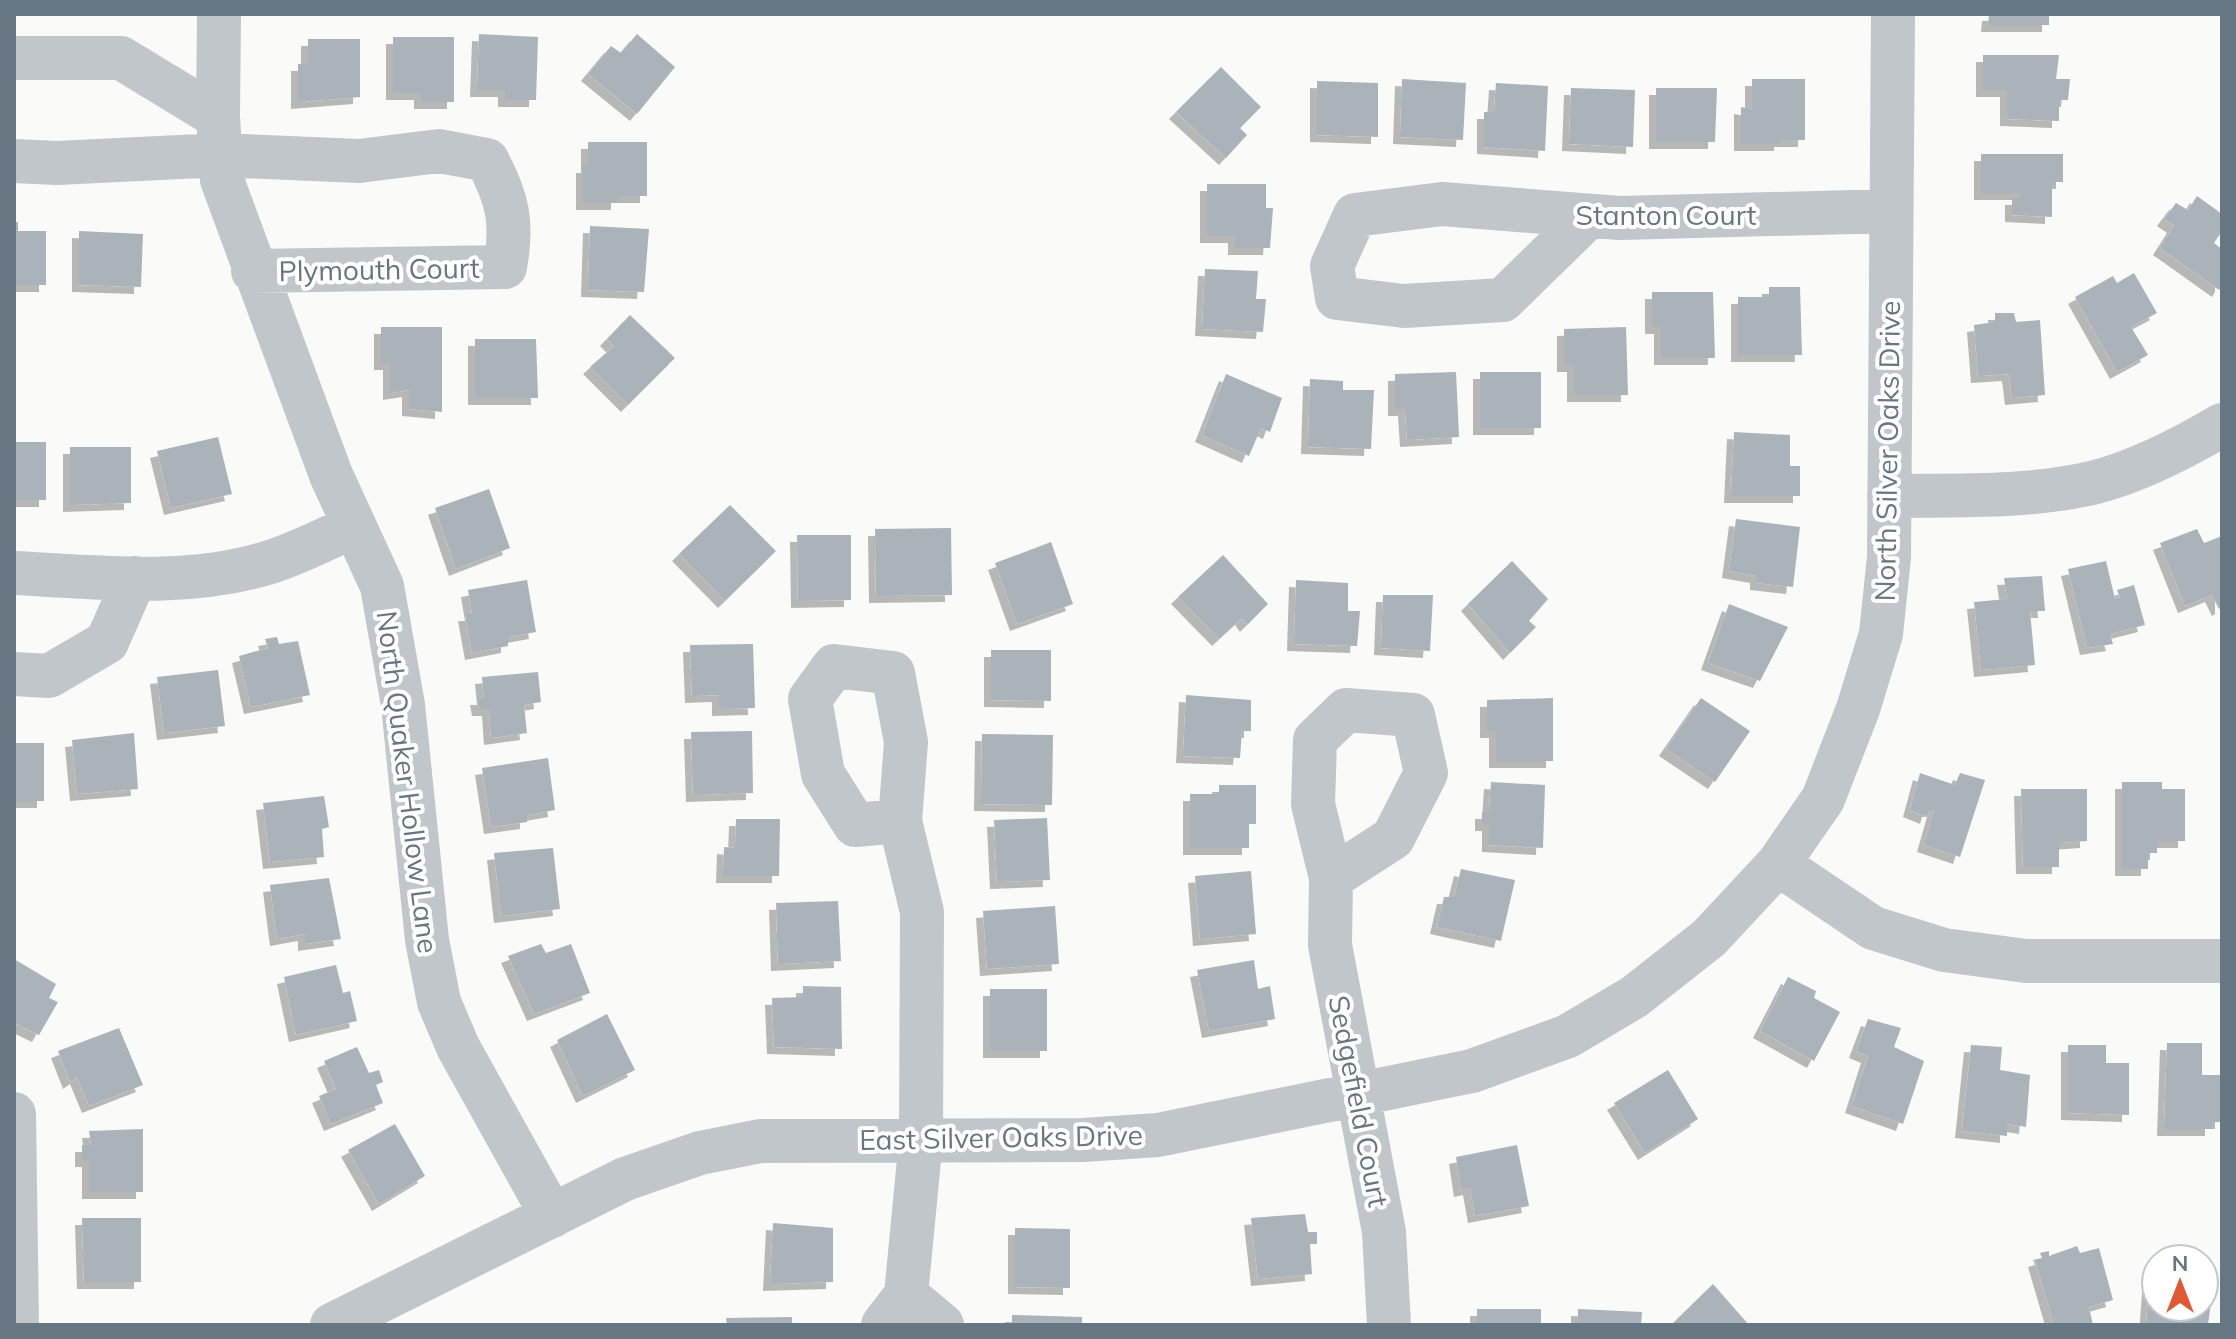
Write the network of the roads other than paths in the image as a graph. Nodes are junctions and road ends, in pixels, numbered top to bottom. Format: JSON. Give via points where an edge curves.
{"nodes":[{"id":1,"x":219,"y":14,"type":"edge"},
{"id":2,"x":1893,"y":14,"type":"edge"},
{"id":3,"x":14,"y":58,"type":"edge"},
{"id":4,"x":219,"y":136,"type":"junction"},
{"id":5,"x":14,"y":161,"type":"edge"},
{"id":6,"x":1891,"y":211,"type":"junction"},
{"id":7,"x":1589,"y":216,"type":"junction"},
{"id":8,"x":253,"y":271,"type":"junction"},
{"id":9,"x":2222,"y":425,"type":"edge"},
{"id":10,"x":1889,"y":496,"type":"junction"},
{"id":11,"x":354,"y":526,"type":"junction"},
{"id":12,"x":14,"y":573,"type":"edge"},
{"id":13,"x":135,"y":578,"type":"junction"},
{"id":14,"x":14,"y":674,"type":"edge"},
{"id":15,"x":900,"y":821,"type":"dead end"},
{"id":16,"x":1778,"y":864,"type":"junction"},
{"id":17,"x":1331,"y":878,"type":"dead end"},
{"id":18,"x":2222,"y":961,"type":"edge"},
{"id":19,"x":1359,"y":1095,"type":"junction"},
{"id":20,"x":14,"y":1114,"type":"edge"},
{"id":21,"x":921,"y":1139,"type":"junction"},
{"id":22,"x":552,"y":1216,"type":"junction"},
{"id":23,"x":895,"y":1310,"type":"edge"},
{"id":24,"x":387,"y":1312,"type":"edge"},
{"id":25,"x":17,"y":1325,"type":"edge"},
{"id":26,"x":332,"y":1325,"type":"edge"},
{"id":27,"x":942,"y":1325,"type":"edge"},
{"id":28,"x":1389,"y":1325,"type":"edge"}],
"edges":[{"from":1,"to":4,"type":"street","name":"North Quaker Hollow Lane"},
{"from":2,"to":6,"type":"street","name":"North Silver Oaks Drive"},
{"from":3,"to":4,"type":"street","via":[[121,58]]},
{"from":4,"to":5,"type":"street","via":[[57,163]]},
{"from":4,"to":8,"type":"street","name":"North Quaker Hollow Lane","via":[[222,180]]},
{"from":4,"to":8,"type":"street","name":"Plymouth Court","via":[[359,161],[439,151],[487,160],[503,189],[511,233],[505,267]]},
{"from":6,"to":7,"type":"street","name":"Stanton Court"},
{"from":6,"to":10,"type":"street","name":"North Silver Oaks Drive"},
{"from":7,"to":7,"type":"street","name":"Stanton Court","via":[[1442,204],[1355,215],[1332,266],[1337,298],[1404,306],[1503,300]]},
{"from":8,"to":11,"type":"street","name":"North Quaker Hollow Lane"},
{"from":9,"to":10,"type":"street","via":[[2095,482],[2026,493]]},
{"from":10,"to":16,"type":"street","name":"North Silver Oaks Drive","via":[[1881,634],[1823,799]]},
{"from":11,"to":13,"type":"street","via":[[270,562],[220,573]]},
{"from":11,"to":22,"type":"street","name":"North Quaker Hollow Lane","via":[[382,586],[398,675],[427,940],[439,1002],[458,1047]]},
{"from":12,"to":13,"type":"street"},
{"from":13,"to":14,"type":"street","via":[[107,642],[49,676]]},
{"from":15,"to":21,"type":"street","via":[[922,912]]},
{"from":16,"to":18,"type":"street","via":[[1873,928],[1944,950],[2026,961]]},
{"from":16,"to":19,"type":"street","name":"East Silver Oaks Drive","via":[[1709,938],[1634,997],[1568,1036],[1472,1071]]},
{"from":17,"to":19,"type":"street","name":"Sedgefield Court","via":[[1330,945]]},
{"from":19,"to":21,"type":"street","name":"East Silver Oaks Drive","via":[[1158,1135]]},
{"from":19,"to":28,"type":"street","name":"Sedgefield Court","via":[[1384,1232]]},
{"from":20,"to":25,"type":"street"},
{"from":21,"to":22,"type":"street","name":"East Silver Oaks Drive","via":[[760,1141],[700,1153],[625,1179]]},
{"from":21,"to":23,"type":"street"},
{"from":22,"to":24,"type":"street","name":"East Silver Oaks Drive"},
{"from":23,"to":27,"type":"street"},
{"from":24,"to":26,"type":"street","name":"East Silver Oaks Drive"}]}
